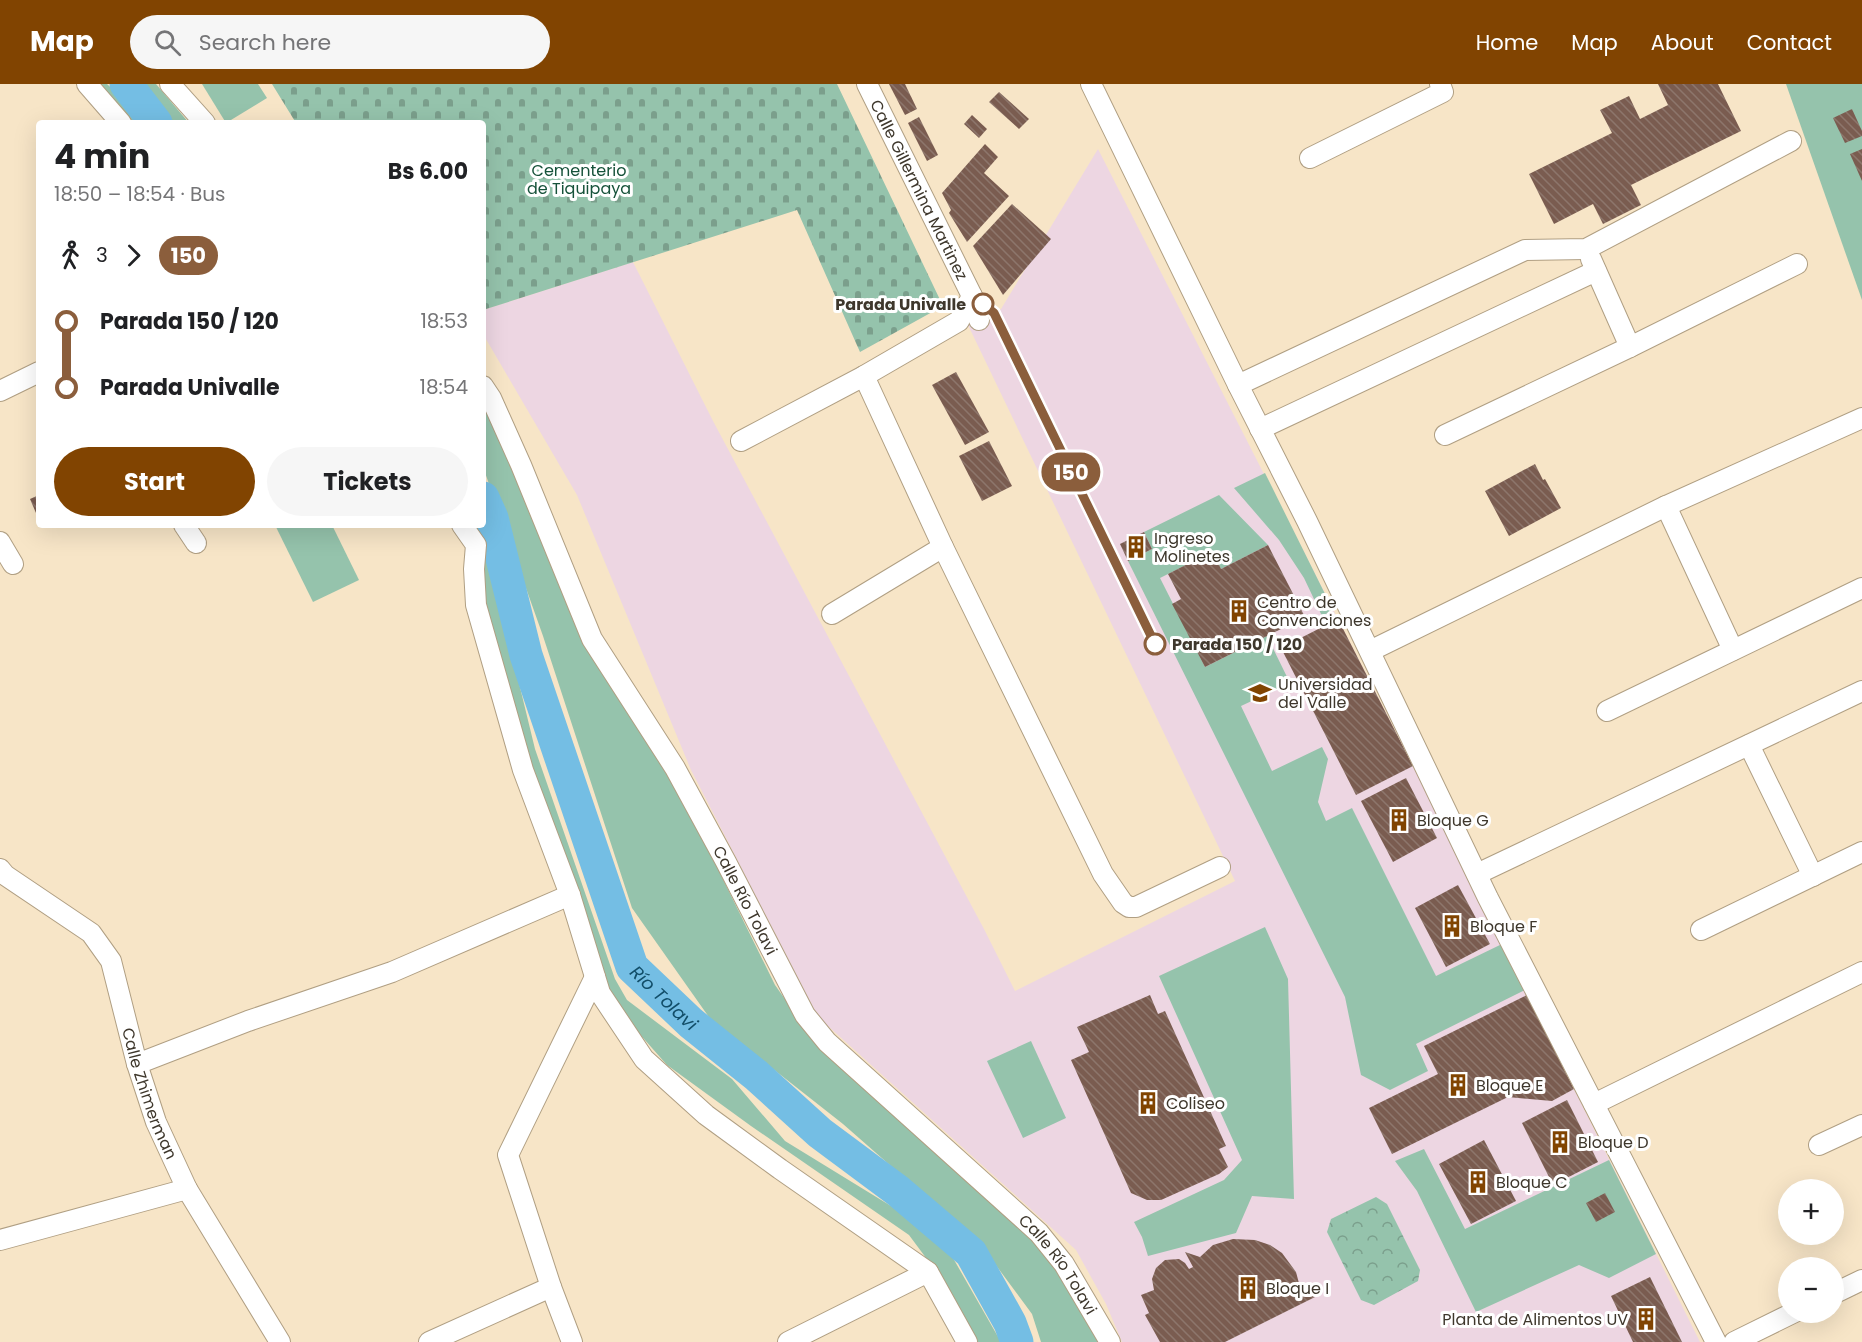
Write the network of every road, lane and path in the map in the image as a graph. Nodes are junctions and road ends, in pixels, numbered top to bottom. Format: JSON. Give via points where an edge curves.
{"nodes":[{"id":1,"x":87,"y":84,"type":"edge"},
{"id":2,"x":170,"y":84,"type":"edge"},
{"id":3,"x":867,"y":84,"type":"edge"},
{"id":4,"x":1091,"y":84,"type":"edge"},
{"id":5,"x":1440,"y":84,"type":"edge"},
{"id":6,"x":118,"y":120,"type":"edge"},
{"id":7,"x":202,"y":120,"type":"edge"},
{"id":8,"x":1791,"y":141,"type":"dead end"},
{"id":9,"x":1310,"y":158,"type":"dead end"},
{"id":10,"x":1586,"y":249,"type":"junction"},
{"id":11,"x":1797,"y":264,"type":"dead end"},
{"id":12,"x":1596,"y":271,"type":"junction"},
{"id":13,"x":972,"y":296,"type":"junction"},
{"id":14,"x":986,"y":316,"type":"dead end"},
{"id":15,"x":1630,"y":346,"type":"junction"},
{"id":16,"x":36,"y":373,"type":"edge"},
{"id":17,"x":864,"y":376,"type":"junction"},
{"id":18,"x":1238,"y":385,"type":"junction"},
{"id":19,"x":486,"y":390,"type":"edge"},
{"id":20,"x":0,"y":391,"type":"edge"},
{"id":21,"x":1862,"y":418,"type":"edge"},
{"id":22,"x":1260,"y":429,"type":"junction"},
{"id":23,"x":1445,"y":435,"type":"dead end"},
{"id":24,"x":741,"y":441,"type":"dead end"},
{"id":25,"x":1666,"y":506,"type":"junction"},
{"id":26,"x":186,"y":528,"type":"edge"},
{"id":27,"x":464,"y":528,"type":"edge"},
{"id":28,"x":0,"y":542,"type":"edge"},
{"id":29,"x":196,"y":543,"type":"dead end"},
{"id":30,"x":943,"y":547,"type":"junction"},
{"id":31,"x":13,"y":564,"type":"dead end"},
{"id":32,"x":1862,"y":588,"type":"edge"},
{"id":33,"x":832,"y":614,"type":"dead end"},
{"id":34,"x":1733,"y":650,"type":"junction"},
{"id":35,"x":1370,"y":651,"type":"junction"},
{"id":36,"x":1862,"y":691,"type":"edge"},
{"id":37,"x":1607,"y":711,"type":"dead end"},
{"id":38,"x":1749,"y":745,"type":"junction"},
{"id":39,"x":1862,"y":852,"type":"edge"},
{"id":40,"x":1220,"y":867,"type":"dead end"},
{"id":41,"x":0,"y":869,"type":"edge"},
{"id":42,"x":1477,"y":874,"type":"junction"},
{"id":43,"x":1813,"y":876,"type":"junction"},
{"id":44,"x":570,"y":895,"type":"junction"},
{"id":45,"x":1701,"y":930,"type":"dead end"},
{"id":46,"x":1862,"y":972,"type":"edge"},
{"id":47,"x":595,"y":977,"type":"junction"},
{"id":48,"x":137,"y":1064,"type":"junction"},
{"id":49,"x":1594,"y":1104,"type":"junction"},
{"id":50,"x":1862,"y":1125,"type":"edge"},
{"id":51,"x":1819,"y":1145,"type":"dead end"},
{"id":52,"x":188,"y":1189,"type":"junction"},
{"id":53,"x":0,"y":1240,"type":"edge"},
{"id":54,"x":928,"y":1272,"type":"junction"},
{"id":55,"x":1862,"y":1280,"type":"edge"},
{"id":56,"x":551,"y":1287,"type":"junction"},
{"id":57,"x":1844,"y":1289,"type":"edge"},
{"id":58,"x":1778,"y":1320,"type":"edge"},
{"id":59,"x":280,"y":1342,"type":"edge"},
{"id":60,"x":429,"y":1342,"type":"edge"},
{"id":61,"x":572,"y":1342,"type":"edge"},
{"id":62,"x":788,"y":1342,"type":"edge"},
{"id":63,"x":967,"y":1342,"type":"edge"},
{"id":64,"x":1110,"y":1342,"type":"edge"},
{"id":65,"x":1716,"y":1342,"type":"edge"},
{"id":66,"x":1734,"y":1342,"type":"edge"}],
"edges":[{"from":1,"to":6,"type":"street"},
{"from":2,"to":7,"type":"street"},
{"from":3,"to":13,"type":"street","name":"Calle Gillermina Martinez"},
{"from":4,"to":18,"type":"street"},
{"from":5,"to":9,"type":"street","via":[[1443,92]]},
{"from":8,"to":10,"type":"street"},
{"from":10,"to":12,"type":"street"},
{"from":10,"to":18,"type":"street","via":[[1525,250]]},
{"from":11,"to":15,"type":"street"},
{"from":12,"to":15,"type":"street"},
{"from":12,"to":22,"type":"street"},
{"from":13,"to":14,"type":"street","name":"Calle Gillermina Martinez"},
{"from":13,"to":17,"type":"street","via":[[959,321]]},
{"from":15,"to":23,"type":"street"},
{"from":16,"to":20,"type":"street"},
{"from":17,"to":24,"type":"street"},
{"from":17,"to":30,"type":"street"},
{"from":18,"to":22,"type":"street"},
{"from":19,"to":64,"type":"street","name":"Calle Río Tolavi","via":[[592,639],[675,768],[805,1015],[827,1042],[1039,1233],[1064,1264]]},
{"from":21,"to":25,"type":"street"},
{"from":22,"to":35,"type":"street"},
{"from":25,"to":34,"type":"street"},
{"from":25,"to":35,"type":"street"},
{"from":26,"to":29,"type":"street"},
{"from":27,"to":44,"type":"street","via":[[476,545],[476,605],[520,759]]},
{"from":28,"to":31,"type":"street"},
{"from":30,"to":33,"type":"street"},
{"from":30,"to":40,"type":"street","via":[[1077,823],[1103,874],[1124,903],[1137,907]]},
{"from":32,"to":34,"type":"street"},
{"from":34,"to":37,"type":"street"},
{"from":35,"to":42,"type":"street"},
{"from":36,"to":38,"type":"street"},
{"from":38,"to":42,"type":"street"},
{"from":38,"to":43,"type":"street"},
{"from":39,"to":43,"type":"street"},
{"from":41,"to":48,"type":"street","name":"Calle Zhimerman","via":[[91,933],[111,961]]},
{"from":42,"to":49,"type":"street"},
{"from":43,"to":45,"type":"street"},
{"from":44,"to":47,"type":"street"},
{"from":44,"to":48,"type":"street","via":[[392,972]]},
{"from":46,"to":49,"type":"street"},
{"from":47,"to":54,"type":"street","via":[[600,993],[644,1059],[706,1115]]},
{"from":47,"to":56,"type":"street","via":[[508,1155]]},
{"from":48,"to":52,"type":"street","name":"Calle Zhimerman","via":[[156,1122]]},
{"from":49,"to":65,"type":"street"},
{"from":50,"to":51,"type":"street"},
{"from":52,"to":53,"type":"street"},
{"from":52,"to":59,"type":"street","name":"Calle Zhimerman"},
{"from":54,"to":62,"type":"street"},
{"from":54,"to":63,"type":"street"},
{"from":55,"to":57,"type":"street"},
{"from":56,"to":60,"type":"street"},
{"from":56,"to":61,"type":"street"},
{"from":58,"to":66,"type":"street"}]}
